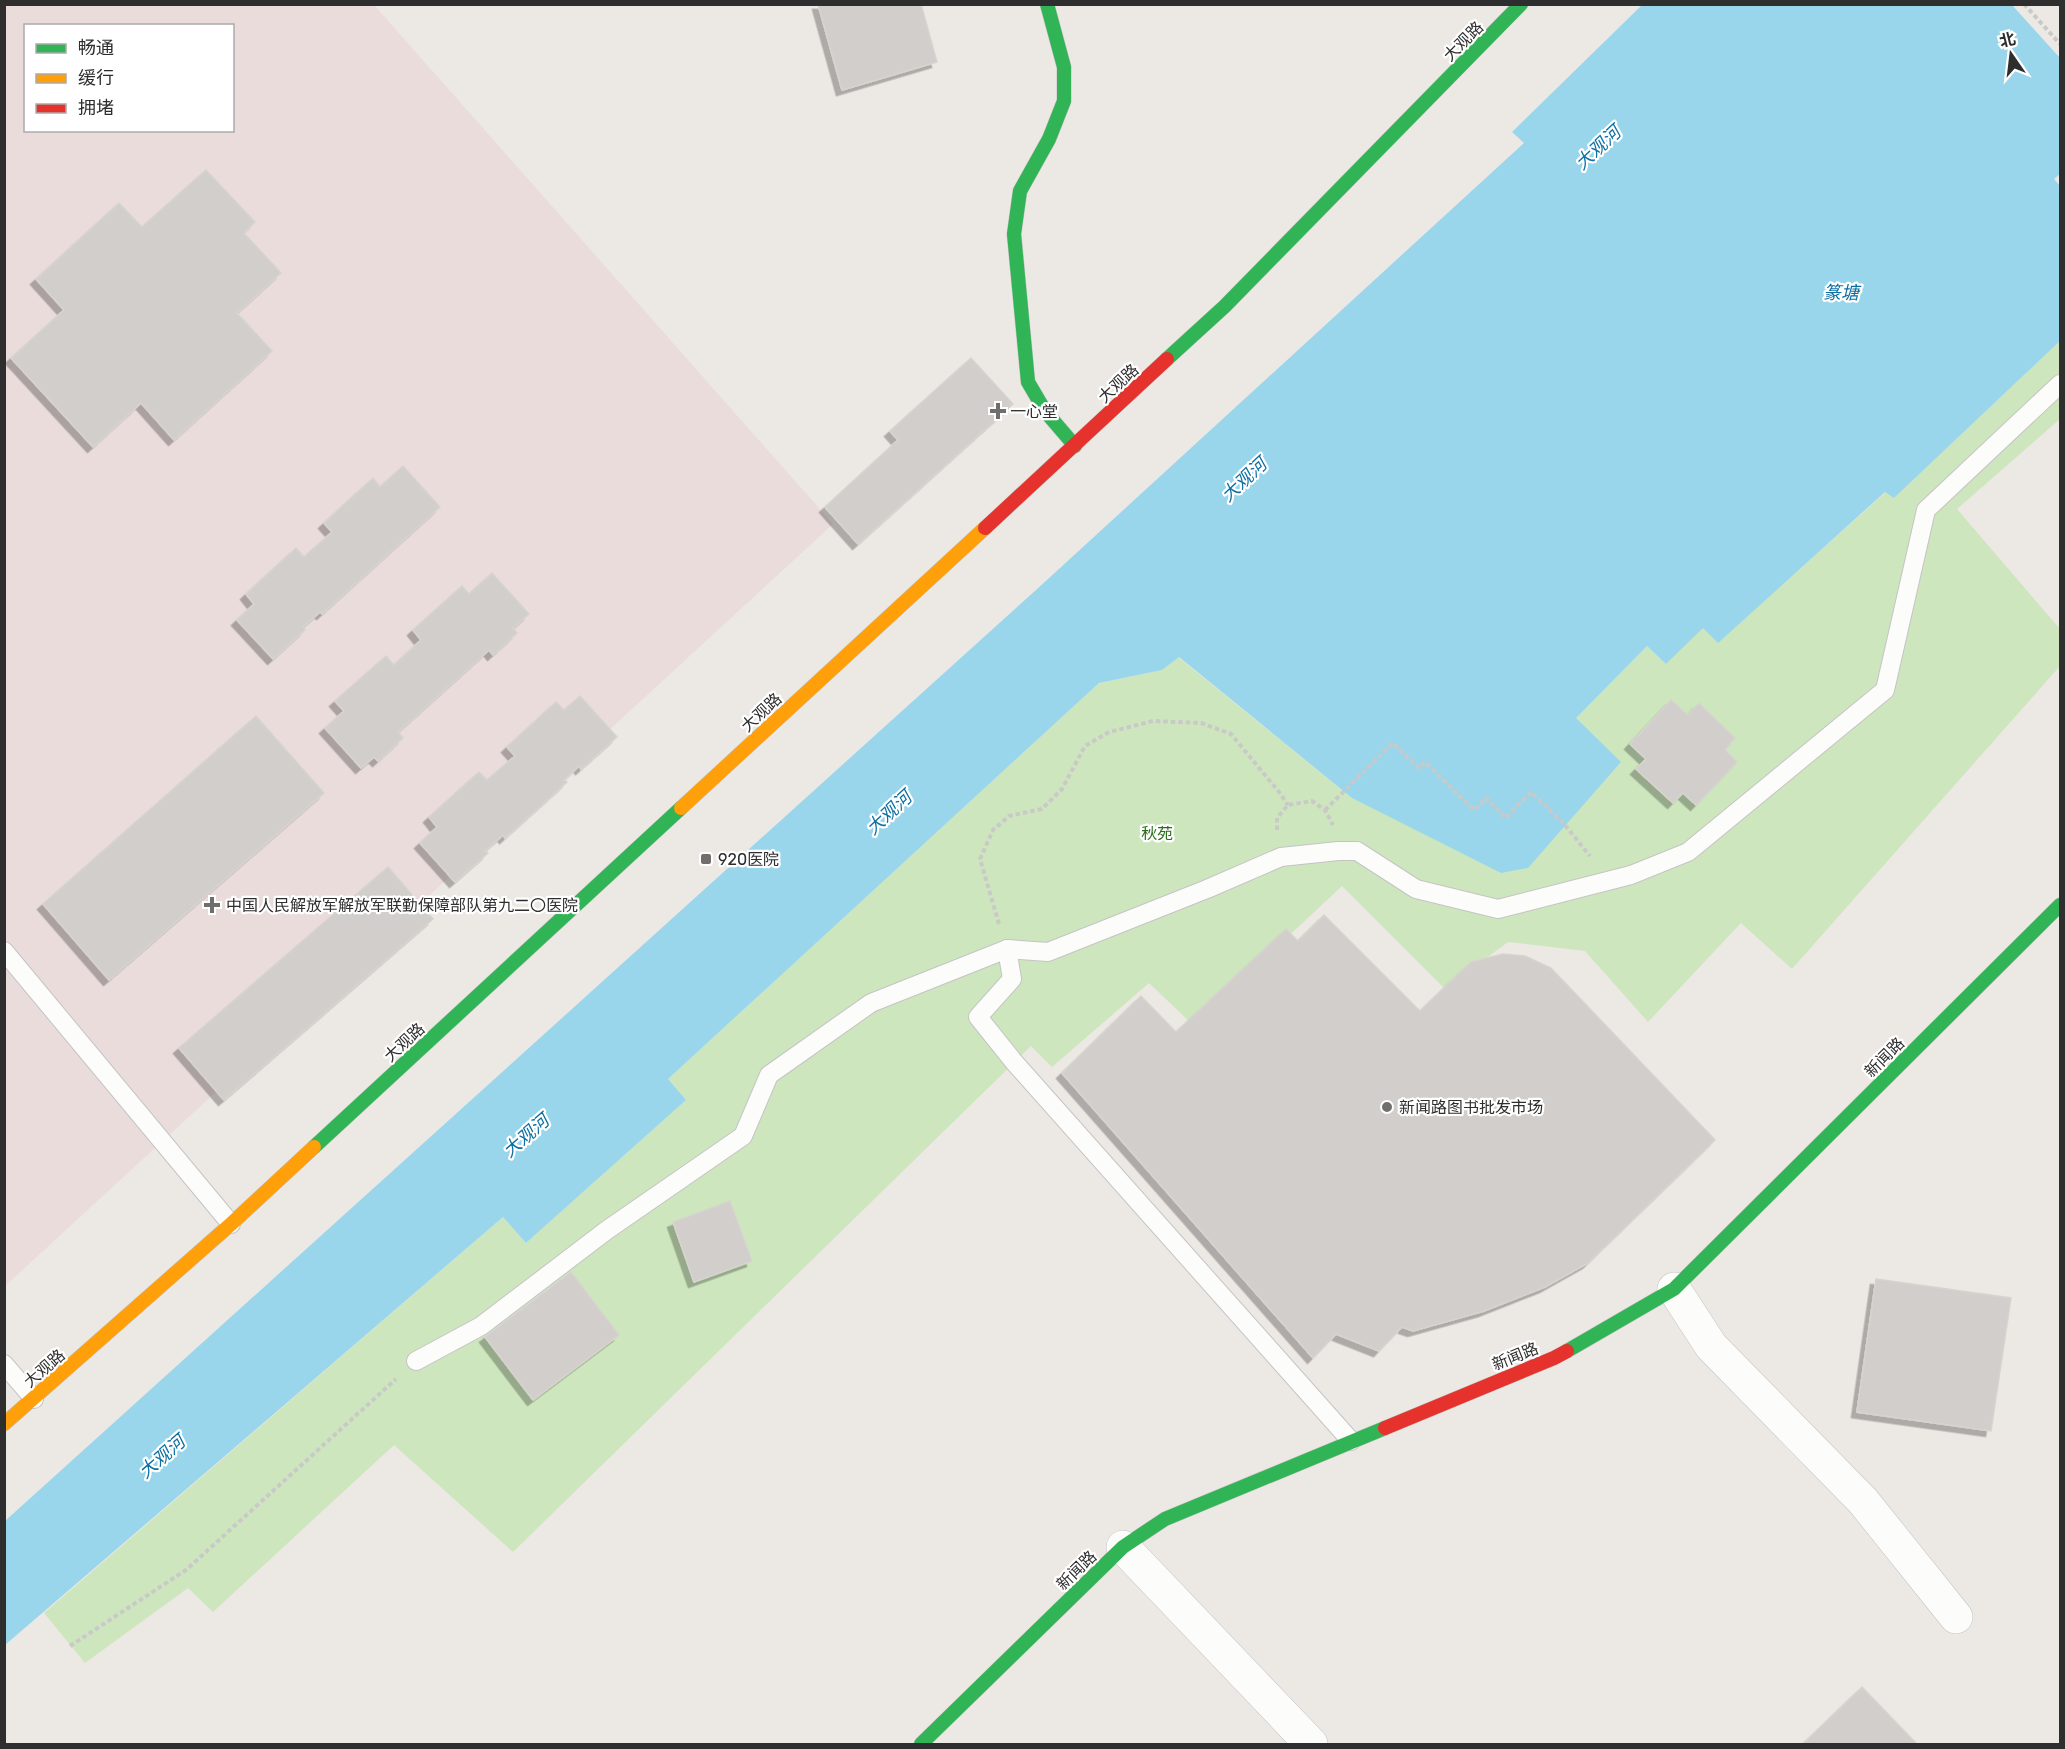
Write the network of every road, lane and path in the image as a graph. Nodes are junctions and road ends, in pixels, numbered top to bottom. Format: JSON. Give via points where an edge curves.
{"nodes":[{"id":1,"x":1047,"y":4,"type":"edge"},
{"id":2,"x":1521,"y":4,"type":"edge"},
{"id":3,"x":2024,"y":4,"type":"edge"},
{"id":4,"x":2061,"y":44,"type":"edge"},
{"id":5,"x":2061,"y":384,"type":"edge"},
{"id":6,"x":1075,"y":446,"type":"junction"},
{"id":7,"x":1288,"y":805,"type":"junction"},
{"id":8,"x":1325,"y":810,"type":"junction"},
{"id":9,"x":1338,"y":850,"type":"junction"},
{"id":10,"x":1281,"y":857,"type":"junction"},
{"id":11,"x":1610,"y":880,"type":"junction"},
{"id":12,"x":2061,"y":905,"type":"edge"},
{"id":13,"x":1007,"y":949,"type":"junction"},
{"id":14,"x":4,"y":951,"type":"edge"},
{"id":15,"x":231,"y":1224,"type":"junction"},
{"id":16,"x":1674,"y":1289,"type":"junction"},
{"id":17,"x":416,"y":1361,"type":"joint"},
{"id":18,"x":4,"y":1364,"type":"edge"},
{"id":19,"x":34,"y":1399,"type":"junction"},
{"id":20,"x":4,"y":1424,"type":"edge"},
{"id":21,"x":1351,"y":1441,"type":"junction"},
{"id":22,"x":1123,"y":1547,"type":"junction"},
{"id":23,"x":1956,"y":1617,"type":"dead end"},
{"id":24,"x":70,"y":1646,"type":"dead end"},
{"id":25,"x":921,"y":1744,"type":"edge"},
{"id":26,"x":1311,"y":1744,"type":"edge"}],
"edges":[{"from":1,"to":6,"type":"main road","via":[[1064,67],[1064,100],[1049,139],[1020,191],[1014,234],[1028,382],[1045,411]]},
{"from":2,"to":6,"type":"main road","name":"大观路","via":[[1225,306]]},
{"from":3,"to":4,"type":"path"},
{"from":5,"to":11,"type":"lane","via":[[1926,510],[1885,690],[1688,852]]},
{"from":6,"to":15,"type":"main road","name":"大观路"},
{"from":7,"to":8,"type":"path","via":[[1312,801]]},
{"from":7,"to":10,"type":"path","via":[[1277,818]]},
{"from":7,"to":13,"type":"path","via":[[1231,734],[1201,723],[1153,721],[1108,732],[1085,746],[1062,789],[1042,809],[1009,816],[993,830],[980,859]]},
{"from":8,"to":9,"type":"path"},
{"from":8,"to":11,"type":"path","via":[[1393,743],[1419,768],[1425,762],[1474,810],[1486,798],[1506,818],[1531,792]]},
{"from":9,"to":10,"type":"lane"},
{"from":9,"to":11,"type":"lane","via":[[1357,851],[1416,889],[1498,909]]},
{"from":10,"to":13,"type":"lane","via":[[1048,952]]},
{"from":12,"to":16,"type":"main road","name":"新闻路"},
{"from":13,"to":17,"type":"lane","via":[[871,1003],[769,1075],[744,1136],[607,1230],[481,1326]]},
{"from":13,"to":21,"type":"lane","via":[[1012,979],[978,1017]]},
{"from":14,"to":15,"type":"lane"},
{"from":15,"to":19,"type":"main road","name":"大观路"},
{"from":16,"to":21,"type":"main road","name":"新闻路","via":[[1554,1358]]},
{"from":16,"to":23,"type":"street","via":[[1711,1346],[1863,1501]]},
{"from":17,"to":24,"type":"path","via":[[186,1570]]},
{"from":18,"to":19,"type":"lane"},
{"from":19,"to":20,"type":"main road","name":"大观路"},
{"from":21,"to":22,"type":"main road","name":"新闻路","via":[[1165,1520]]},
{"from":22,"to":25,"type":"main road","name":"新闻路"},
{"from":22,"to":26,"type":"street"}]}
